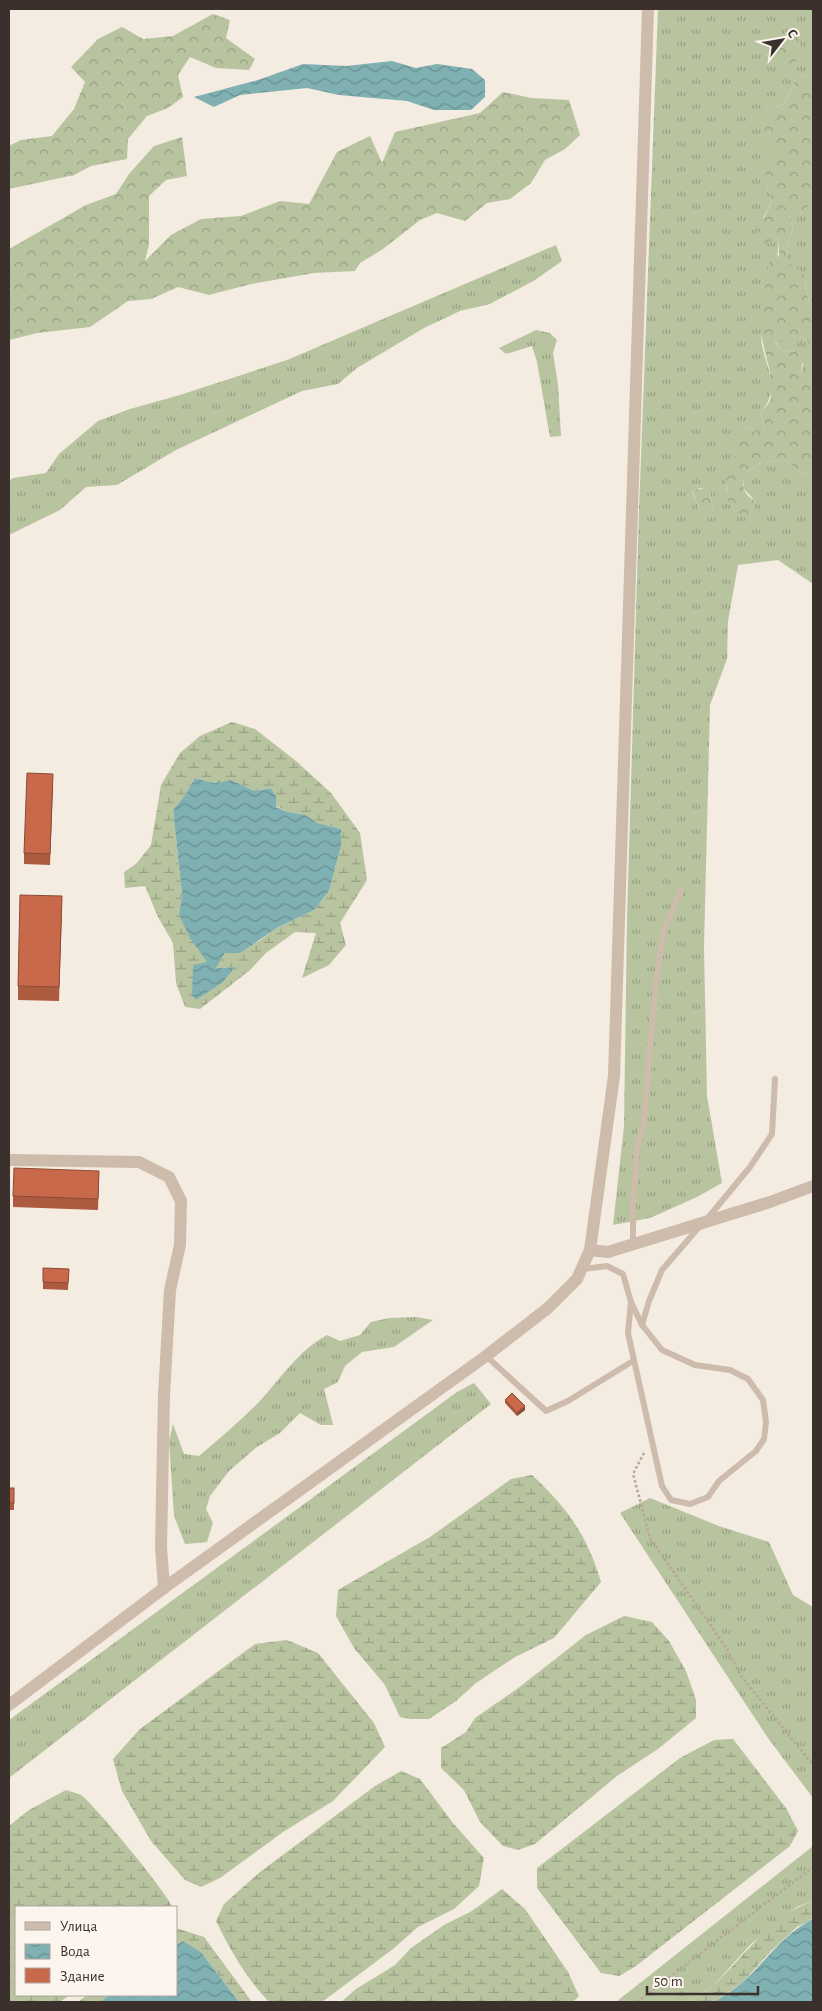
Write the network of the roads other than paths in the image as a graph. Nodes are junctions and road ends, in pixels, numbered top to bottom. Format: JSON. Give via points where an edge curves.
{"nodes":[{"id":1,"x":648,"y":9,"type":"edge"},
{"id":2,"x":681,"y":891,"type":"dead end"},
{"id":3,"x":775,"y":1079,"type":"dead end"},
{"id":4,"x":9,"y":1160,"type":"edge"},
{"id":5,"x":813,"y":1186,"type":"edge"},
{"id":6,"x":703,"y":1223,"type":"junction"},
{"id":7,"x":633,"y":1244,"type":"junction"},
{"id":8,"x":590,"y":1250,"type":"junction"},
{"id":9,"x":583,"y":1269,"type":"junction"},
{"id":10,"x":631,"y":1302,"type":"junction"},
{"id":11,"x":642,"y":1325,"type":"junction"},
{"id":12,"x":486,"y":1356,"type":"junction"},
{"id":13,"x":633,"y":1361,"type":"junction"},
{"id":14,"x":164,"y":1588,"type":"junction"},
{"id":15,"x":9,"y":1705,"type":"edge"}],
"edges":[{"from":1,"to":8,"type":"street","via":[[614,1076]]},
{"from":2,"to":7,"type":"lane","via":[[664,929],[655,989],[644,1124],[637,1148]]},
{"from":3,"to":6,"type":"lane","via":[[772,1134],[750,1167]]},
{"from":4,"to":14,"type":"street","via":[[139,1162],[169,1177],[181,1201],[180,1245],[170,1290],[164,1396],[161,1547]]},
{"from":5,"to":6,"type":"street"},
{"from":6,"to":7,"type":"street"},
{"from":6,"to":11,"type":"lane","via":[[662,1270]]},
{"from":7,"to":8,"type":"street","via":[[608,1252]]},
{"from":8,"to":9,"type":"street"},
{"from":9,"to":10,"type":"lane","via":[[607,1266],[624,1274]]},
{"from":9,"to":12,"type":"street","via":[[548,1308]]},
{"from":10,"to":11,"type":"lane"},
{"from":10,"to":13,"type":"lane","via":[[628,1333]]},
{"from":11,"to":13,"type":"lane","via":[[662,1350],[695,1365],[730,1370],[748,1379],[763,1400],[764,1439],[756,1451],[720,1481],[708,1497],[690,1504],[671,1500],[662,1486]]},
{"from":12,"to":13,"type":"lane","via":[[546,1411]]},
{"from":12,"to":14,"type":"street"},
{"from":14,"to":15,"type":"street"}]}
